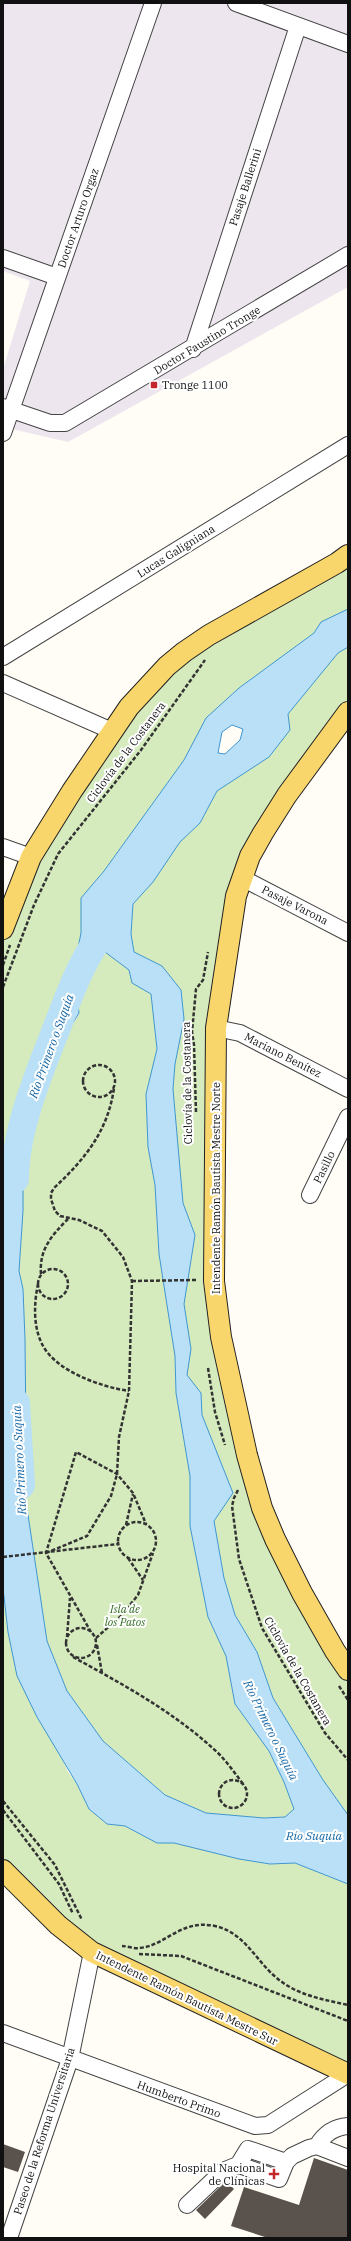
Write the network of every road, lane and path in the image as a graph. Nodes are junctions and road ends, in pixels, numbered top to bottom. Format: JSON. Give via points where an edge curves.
{"nodes":[{"id":1,"x":153,"y":3,"type":"edge"},
{"id":2,"x":236,"y":3,"type":"edge"},
{"id":3,"x":298,"y":26,"type":"junction"},
{"id":4,"x":348,"y":44,"type":"edge"},
{"id":5,"x":348,"y":255,"type":"edge"},
{"id":6,"x":3,"y":258,"type":"edge"},
{"id":7,"x":57,"y":277,"type":"junction"},
{"id":8,"x":193,"y":349,"type":"junction"},
{"id":9,"x":7,"y":409,"type":"edge"},
{"id":10,"x":3,"y":433,"type":"edge"},
{"id":11,"x":348,"y":445,"type":"edge"},
{"id":12,"x":348,"y":555,"type":"edge"},
{"id":13,"x":209,"y":655,"type":"dead end"},
{"id":14,"x":3,"y":657,"type":"edge"},
{"id":15,"x":3,"y":683,"type":"edge"},
{"id":16,"x":348,"y":712,"type":"edge"},
{"id":17,"x":112,"y":731,"type":"junction"},
{"id":18,"x":3,"y":847,"type":"edge"},
{"id":19,"x":32,"y":857,"type":"junction"},
{"id":20,"x":242,"y":878,"type":"junction"},
{"id":21,"x":348,"y":932,"type":"edge"},
{"id":22,"x":7,"y":936,"type":"edge"},
{"id":23,"x":209,"y":944,"type":"dead end"},
{"id":24,"x":3,"y":965,"type":"edge"},
{"id":25,"x":3,"y":987,"type":"edge"},
{"id":26,"x":216,"y":1028,"type":"junction"},
{"id":27,"x":114,"y":1088,"type":"junction"},
{"id":28,"x":348,"y":1089,"type":"edge"},
{"id":29,"x":196,"y":1115,"type":"dead end"},
{"id":30,"x":348,"y":1117,"type":"edge"},
{"id":31,"x":310,"y":1195,"type":"dead end"},
{"id":32,"x":68,"y":1219,"type":"junction"},
{"id":33,"x":41,"y":1275,"type":"junction"},
{"id":34,"x":196,"y":1280,"type":"dead end"},
{"id":35,"x":200,"y":1280,"type":"dead end"},
{"id":36,"x":132,"y":1281,"type":"junction"},
{"id":37,"x":38,"y":1284,"type":"junction"},
{"id":38,"x":200,"y":1287,"type":"dead end"},
{"id":39,"x":208,"y":1367,"type":"dead end"},
{"id":40,"x":129,"y":1391,"type":"junction"},
{"id":41,"x":226,"y":1447,"type":"dead end"},
{"id":42,"x":117,"y":1474,"type":"junction"},
{"id":43,"x":236,"y":1483,"type":"dead end"},
{"id":44,"x":239,"y":1490,"type":"junction"},
{"id":45,"x":133,"y":1493,"type":"junction"},
{"id":46,"x":242,"y":1498,"type":"dead end"},
{"id":47,"x":146,"y":1524,"type":"junction"},
{"id":48,"x":126,"y":1525,"type":"junction"},
{"id":49,"x":118,"y":1544,"type":"junction"},
{"id":50,"x":155,"y":1546,"type":"junction"},
{"id":51,"x":46,"y":1553,"type":"junction"},
{"id":52,"x":3,"y":1557,"type":"edge"},
{"id":53,"x":128,"y":1558,"type":"junction"},
{"id":54,"x":144,"y":1581,"type":"junction"},
{"id":55,"x":70,"y":1597,"type":"junction"},
{"id":56,"x":91,"y":1632,"type":"junction"},
{"id":57,"x":96,"y":1638,"type":"junction"},
{"id":58,"x":66,"y":1639,"type":"junction"},
{"id":59,"x":96,"y":1644,"type":"junction"},
{"id":60,"x":73,"y":1657,"type":"junction"},
{"id":61,"x":102,"y":1673,"type":"junction"},
{"id":62,"x":343,"y":1677,"type":"edge"},
{"id":63,"x":348,"y":1700,"type":"edge"},
{"id":64,"x":348,"y":1760,"type":"edge"},
{"id":65,"x":244,"y":1785,"type":"junction"},
{"id":66,"x":3,"y":1801,"type":"edge"},
{"id":67,"x":3,"y":1810,"type":"edge"},
{"id":68,"x":3,"y":1870,"type":"edge"},
{"id":69,"x":76,"y":1920,"type":"dead end"},
{"id":70,"x":83,"y":1923,"type":"dead end"},
{"id":71,"x":119,"y":1945,"type":"dead end"},
{"id":72,"x":92,"y":1952,"type":"junction"},
{"id":73,"x":134,"y":1954,"type":"dead end"},
{"id":74,"x":348,"y":2005,"type":"edge"},
{"id":75,"x":348,"y":2021,"type":"edge"},
{"id":76,"x":3,"y":2033,"type":"edge"},
{"id":77,"x":70,"y":2059,"type":"junction"},
{"id":78,"x":348,"y":2074,"type":"edge"},
{"id":79,"x":348,"y":2126,"type":"edge"},
{"id":80,"x":317,"y":2146,"type":"junction"},
{"id":81,"x":348,"y":2158,"type":"edge"},
{"id":82,"x":187,"y":2205,"type":"dead end"},
{"id":83,"x":9,"y":2238,"type":"edge"}],
"edges":[{"from":1,"to":7,"type":"street","name":"Doctor Arturo Orgaz"},
{"from":2,"to":3,"type":"street"},
{"from":3,"to":4,"type":"street"},
{"from":3,"to":8,"type":"street","name":"Pasaje Ballerini"},
{"from":5,"to":8,"type":"street","name":"Doctor Faustino Tronge"},
{"from":6,"to":7,"type":"street"},
{"from":7,"to":9,"type":"street","name":"Doctor Arturo Orgaz"},
{"from":8,"to":9,"type":"street","name":"Doctor Faustino Tronge","via":[[65,423],[50,423]]},
{"from":9,"to":10,"type":"street","name":"Doctor Arturo Orgaz"},
{"from":11,"to":14,"type":"street","name":"Lucas Galigniana"},
{"from":12,"to":17,"type":"main road","via":[[337,564],[209,635],[184,652],[167,666],[135,701]]},
{"from":13,"to":25,"type":"path","name":"Ciclovía de la Costanera","via":[[141,750],[58,854],[34,906]]},
{"from":15,"to":17,"type":"street"},
{"from":16,"to":20,"type":"main road","name":"Intendente Ramón Bautista Mestre Norte","via":[[287,795],[250,856]]},
{"from":17,"to":19,"type":"main road"},
{"from":18,"to":19,"type":"street"},
{"from":19,"to":22,"type":"main road"},
{"from":20,"to":21,"type":"street","name":"Pasaje Varona"},
{"from":20,"to":26,"type":"main road","name":"Intendente Ramón Bautista Mestre Norte","via":[[236,896]]},
{"from":22,"to":24,"type":"path"},
{"from":23,"to":29,"type":"path","name":"Ciclovía de la Costanera","via":[[203,980],[196,989],[192,1032]]},
{"from":26,"to":28,"type":"street","name":"Mariano Benítez","via":[[240,1033]]},
{"from":26,"to":62,"type":"main road","name":"Intendente Ramón Bautista Mestre Norte","via":[[214,1280],[223,1345],[247,1455],[262,1508],[302,1593],[335,1651]]},
{"from":27,"to":27,"type":"path","via":[[101,1098],[90,1095],[84,1086],[84,1075],[91,1068],[110,1069],[115,1078]]},
{"from":27,"to":32,"type":"path","via":[[107,1119],[96,1142],[51,1193],[55,1211]]},
{"from":30,"to":31,"type":"street","name":"Pasillo"},
{"from":32,"to":33,"type":"path","via":[[46,1242],[40,1260]]},
{"from":32,"to":36,"type":"path","via":[[80,1220],[102,1231],[123,1257]]},
{"from":33,"to":37,"type":"path"},
{"from":33,"to":37,"type":"path","via":[[49,1270],[62,1273],[68,1281],[67,1290],[60,1298],[50,1299],[41,1294]]},
{"from":34,"to":36,"type":"path"},
{"from":35,"to":38,"type":"path"},
{"from":36,"to":40,"type":"path"},
{"from":37,"to":40,"type":"path","via":[[35,1296],[36,1324],[42,1345],[61,1366],[84,1379]]},
{"from":39,"to":41,"type":"path","via":[[215,1412]]},
{"from":40,"to":42,"type":"path","via":[[119,1437]]},
{"from":42,"to":45,"type":"path"},
{"from":42,"to":51,"type":"path","via":[[111,1496],[87,1536]]},
{"from":42,"to":51,"type":"path","via":[[76,1452]]},
{"from":43,"to":44,"type":"path"},
{"from":44,"to":46,"type":"path"},
{"from":44,"to":64,"type":"path","name":"Ciclovía de la Costanera","via":[[232,1506],[239,1559],[257,1618],[325,1733]]},
{"from":45,"to":47,"type":"path"},
{"from":45,"to":48,"type":"path"},
{"from":47,"to":48,"type":"path","via":[[136,1522]]},
{"from":47,"to":50,"type":"path","via":[[154,1533]]},
{"from":48,"to":49,"type":"path","via":[[119,1533]]},
{"from":49,"to":51,"type":"path"},
{"from":49,"to":53,"type":"path"},
{"from":50,"to":53,"type":"path","via":[[145,1558]]},
{"from":50,"to":54,"type":"path"},
{"from":51,"to":52,"type":"path"},
{"from":51,"to":55,"type":"path"},
{"from":53,"to":54,"type":"path"},
{"from":54,"to":57,"type":"path","via":[[138,1595],[121,1616]]},
{"from":55,"to":56,"type":"path"},
{"from":55,"to":58,"type":"path"},
{"from":56,"to":57,"type":"path"},
{"from":56,"to":58,"type":"path","via":[[87,1629],[77,1629]]},
{"from":57,"to":59,"type":"path"},
{"from":58,"to":60,"type":"path","via":[[67,1649]]},
{"from":59,"to":60,"type":"path","via":[[88,1657]]},
{"from":59,"to":61,"type":"path"},
{"from":60,"to":61,"type":"path"},
{"from":61,"to":65,"type":"path","via":[[148,1699],[180,1722],[219,1754]]},
{"from":62,"to":63,"type":"path"},
{"from":65,"to":65,"type":"path","via":[[235,1780],[226,1782],[220,1789],[222,1803],[230,1808],[242,1805],[247,1797]]},
{"from":66,"to":70,"type":"path","via":[[55,1865]]},
{"from":67,"to":69,"type":"path","via":[[59,1884]]},
{"from":68,"to":72,"type":"main road","name":"Intendente Ramón Bautista Mestre Sur","via":[[58,1925]]},
{"from":71,"to":74,"type":"path","via":[[140,1948],[195,1925],[214,1926],[231,1932],[245,1943],[281,1982],[296,1990]]},
{"from":72,"to":77,"type":"street","name":"Paseo de la Reforma Universitaria"},
{"from":72,"to":78,"type":"main road","name":"Intendente Ramón Bautista Mestre Sur"},
{"from":73,"to":75,"type":"path","via":[[181,1956]]},
{"from":76,"to":77,"type":"street","name":"Humberto Primo"},
{"from":77,"to":78,"type":"street","name":"Humberto Primo","via":[[255,2126],[268,2125]]},
{"from":77,"to":83,"type":"street","name":"Paseo de la Reforma Universitaria"},
{"from":79,"to":80,"type":"street","via":[[333,2129],[322,2137]]},
{"from":80,"to":81,"type":"street"},
{"from":80,"to":82,"type":"street","via":[[298,2153],[286,2162],[248,2149],[240,2164],[223,2171]]}]}
